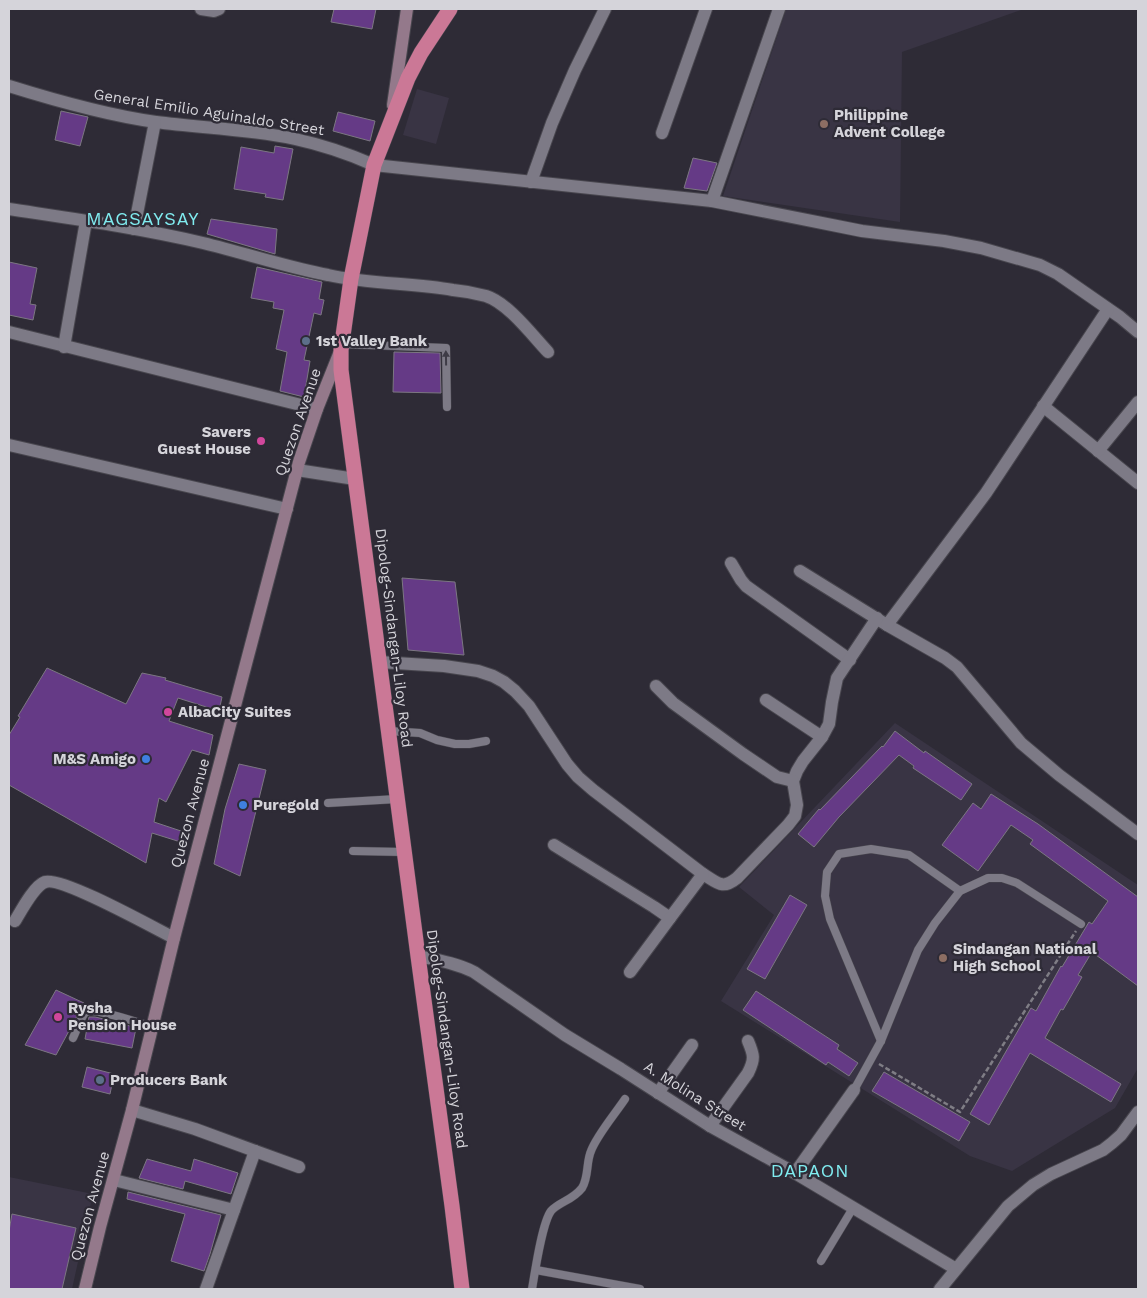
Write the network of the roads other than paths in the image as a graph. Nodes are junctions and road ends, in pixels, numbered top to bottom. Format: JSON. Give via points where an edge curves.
{"nodes":[{"id":1,"x":201,"y":9,"type":"edge"},
{"id":2,"x":219,"y":9,"type":"edge"},
{"id":3,"x":407,"y":9,"type":"edge"},
{"id":4,"x":450,"y":9,"type":"edge"},
{"id":5,"x":605,"y":9,"type":"edge"},
{"id":6,"x":706,"y":9,"type":"edge"},
{"id":7,"x":779,"y":9,"type":"edge"},
{"id":8,"x":9,"y":86,"type":"edge"},
{"id":9,"x":391,"y":120,"type":"junction"},
{"id":10,"x":155,"y":122,"type":"junction"},
{"id":11,"x":662,"y":133,"type":"dead end"},
{"id":12,"x":374,"y":165,"type":"junction"},
{"id":13,"x":531,"y":182,"type":"junction"},
{"id":14,"x":712,"y":201,"type":"junction"},
{"id":15,"x":9,"y":209,"type":"edge"},
{"id":16,"x":86,"y":221,"type":"junction"},
{"id":17,"x":134,"y":229,"type":"junction"},
{"id":18,"x":351,"y":279,"type":"junction"},
{"id":19,"x":1108,"y":309,"type":"junction"},
{"id":20,"x":9,"y":332,"type":"edge"},
{"id":21,"x":1138,"y":332,"type":"edge"},
{"id":22,"x":64,"y":347,"type":"junction"},
{"id":23,"x":341,"y":347,"type":"junction"},
{"id":24,"x":548,"y":352,"type":"dead end"},
{"id":25,"x":1138,"y":402,"type":"edge"},
{"id":26,"x":1043,"y":406,"type":"junction"},
{"id":27,"x":447,"y":407,"type":"dead end"},
{"id":28,"x":317,"y":410,"type":"junction"},
{"id":29,"x":9,"y":445,"type":"edge"},
{"id":30,"x":1098,"y":451,"type":"junction"},
{"id":31,"x":297,"y":470,"type":"junction"},
{"id":32,"x":356,"y":478,"type":"junction"},
{"id":33,"x":1138,"y":483,"type":"edge"},
{"id":34,"x":287,"y":509,"type":"junction"},
{"id":35,"x":731,"y":563,"type":"dead end"},
{"id":36,"x":800,"y":571,"type":"dead end"},
{"id":37,"x":882,"y":622,"type":"junction"},
{"id":38,"x":850,"y":660,"type":"junction"},
{"id":39,"x":380,"y":662,"type":"junction"},
{"id":40,"x":656,"y":686,"type":"dead end"},
{"id":41,"x":766,"y":700,"type":"dead end"},
{"id":42,"x":388,"y":732,"type":"junction"},
{"id":43,"x":822,"y":737,"type":"junction"},
{"id":44,"x":486,"y":741,"type":"dead end"},
{"id":45,"x":793,"y":781,"type":"junction"},
{"id":46,"x":397,"y":799,"type":"junction"},
{"id":47,"x":328,"y":803,"type":"dead end"},
{"id":48,"x":1138,"y":834,"type":"edge"},
{"id":49,"x":554,"y":845,"type":"dead end"},
{"id":50,"x":353,"y":851,"type":"dead end"},
{"id":51,"x":404,"y":852,"type":"junction"},
{"id":52,"x":703,"y":874,"type":"junction"},
{"id":53,"x":960,"y":891,"type":"junction"},
{"id":54,"x":670,"y":918,"type":"junction"},
{"id":55,"x":15,"y":921,"type":"dead end"},
{"id":56,"x":1080,"y":924,"type":"road end"},
{"id":57,"x":174,"y":938,"type":"junction"},
{"id":58,"x":418,"y":956,"type":"junction"},
{"id":59,"x":630,"y":972,"type":"dead end"},
{"id":60,"x":153,"y":1027,"type":"junction"},
{"id":61,"x":73,"y":1038,"type":"dead end"},
{"id":62,"x":881,"y":1040,"type":"junction"},
{"id":63,"x":748,"y":1042,"type":"dead end"},
{"id":64,"x":692,"y":1044,"type":"dead end"},
{"id":65,"x":854,"y":1090,"type":"joint"},
{"id":66,"x":658,"y":1093,"type":"junction"},
{"id":67,"x":625,"y":1100,"type":"dead end"},
{"id":68,"x":132,"y":1110,"type":"junction"},
{"id":69,"x":1138,"y":1112,"type":"edge"},
{"id":70,"x":710,"y":1126,"type":"junction"},
{"id":71,"x":255,"y":1151,"type":"junction"},
{"id":72,"x":299,"y":1167,"type":"dead end"},
{"id":73,"x":795,"y":1173,"type":"junction"},
{"id":74,"x":114,"y":1180,"type":"junction"},
{"id":75,"x":853,"y":1208,"type":"junction"},
{"id":76,"x":234,"y":1210,"type":"junction"},
{"id":77,"x":821,"y":1261,"type":"dead end"},
{"id":78,"x":956,"y":1269,"type":"junction"},
{"id":79,"x":536,"y":1270,"type":"junction"},
{"id":80,"x":85,"y":1289,"type":"edge"},
{"id":81,"x":206,"y":1289,"type":"edge"},
{"id":82,"x":462,"y":1289,"type":"edge"},
{"id":83,"x":532,"y":1289,"type":"edge"},
{"id":84,"x":640,"y":1289,"type":"edge"},
{"id":85,"x":940,"y":1289,"type":"edge"}],
"edges":[{"from":1,"to":2,"type":"street"},
{"from":3,"to":9,"type":"street"},
{"from":4,"to":9,"type":"highway","name":"Dipolog-Sindangan-Liloy Road","via":[[408,78]]},
{"from":5,"to":13,"type":"street","via":[[552,123]]},
{"from":6,"to":11,"type":"street"},
{"from":7,"to":14,"type":"street"},
{"from":8,"to":10,"type":"street","name":"General Emilio Aguinaldo Street","via":[[78,107]]},
{"from":9,"to":12,"type":"highway","name":"Dipolog-Sindangan-Liloy Road"},
{"from":10,"to":12,"type":"street","name":"General Emilio Aguinaldo Street","via":[[294,139]]},
{"from":10,"to":17,"type":"street"},
{"from":12,"to":13,"type":"street","name":"General Emilio Aguinaldo Street"},
{"from":12,"to":18,"type":"highway","name":"Dipolog-Sindangan-Liloy Road"},
{"from":13,"to":14,"type":"street","name":"General Emilio Aguinaldo Street"},
{"from":14,"to":19,"type":"street","name":"General Emilio Aguinaldo Street","via":[[862,230],[981,248],[1049,269]]},
{"from":15,"to":16,"type":"street"},
{"from":16,"to":17,"type":"street"},
{"from":16,"to":22,"type":"street"},
{"from":17,"to":18,"type":"street"},
{"from":18,"to":23,"type":"highway","name":"Dipolog-Sindangan-Liloy Road"},
{"from":18,"to":24,"type":"street","via":[[433,286],[487,296],[508,310]]},
{"from":19,"to":21,"type":"street","name":"General Emilio Aguinaldo Street"},
{"from":19,"to":26,"type":"street"},
{"from":20,"to":22,"type":"street"},
{"from":22,"to":28,"type":"street"},
{"from":27,"to":23,"type":"lane","one_way":true,"via":[[446,348]]},
{"from":23,"to":28,"type":"street","name":"Quezon Avenue"},
{"from":23,"to":32,"type":"highway","name":"Dipolog-Sindangan-Liloy Road","via":[[341,370]]},
{"from":25,"to":30,"type":"street"},
{"from":26,"to":30,"type":"street"},
{"from":26,"to":37,"type":"street","via":[[986,493]]},
{"from":28,"to":31,"type":"street","name":"Quezon Avenue"},
{"from":29,"to":34,"type":"street"},
{"from":30,"to":33,"type":"street"},
{"from":31,"to":32,"type":"street"},
{"from":31,"to":34,"type":"street","name":"Quezon Avenue"},
{"from":32,"to":39,"type":"highway","name":"Dipolog-Sindangan-Liloy Road"},
{"from":34,"to":57,"type":"street","name":"Quezon Avenue"},
{"from":35,"to":38,"type":"street","via":[[746,586]]},
{"from":36,"to":37,"type":"street"},
{"from":37,"to":38,"type":"street"},
{"from":37,"to":48,"type":"street","via":[[957,667],[1021,743]]},
{"from":38,"to":43,"type":"street","via":[[837,678],[829,724]]},
{"from":39,"to":42,"type":"highway","name":"Dipolog-Sindangan-Liloy Road"},
{"from":39,"to":52,"type":"street","via":[[478,671],[504,682],[529,706],[578,777]]},
{"from":40,"to":45,"type":"street","via":[[673,703],[743,754],[777,777]]},
{"from":41,"to":43,"type":"street"},
{"from":42,"to":44,"type":"lane","via":[[410,731],[455,744]]},
{"from":42,"to":46,"type":"highway","name":"Dipolog-Sindangan-Liloy Road"},
{"from":43,"to":45,"type":"street","via":[[803,761]]},
{"from":45,"to":52,"type":"street","via":[[797,805],[795,816],[737,878],[724,885]]},
{"from":46,"to":47,"type":"lane"},
{"from":46,"to":51,"type":"highway","name":"Dipolog-Sindangan-Liloy Road"},
{"from":49,"to":54,"type":"street"},
{"from":50,"to":51,"type":"lane"},
{"from":51,"to":58,"type":"highway","name":"Dipolog-Sindangan-Liloy Road"},
{"from":52,"to":54,"type":"street"},
{"from":53,"to":56,"type":"lane","via":[[988,878],[1002,878]]},
{"from":53,"to":62,"type":"lane","via":[[918,950]]},
{"from":53,"to":62,"type":"lane","via":[[909,855],[870,849],[839,854],[827,872],[826,896],[830,919]]},
{"from":54,"to":59,"type":"street"},
{"from":55,"to":57,"type":"street","via":[[37,887],[50,881],[80,890]]},
{"from":57,"to":60,"type":"street","name":"Quezon Avenue"},
{"from":58,"to":66,"type":"street","name":"A. Molina Street","via":[[474,972],[565,1035]]},
{"from":58,"to":82,"type":"highway","name":"Dipolog-Sindangan-Liloy Road"},
{"from":60,"to":61,"type":"lane","via":[[89,1011]]},
{"from":60,"to":68,"type":"street","name":"Quezon Avenue"},
{"from":62,"to":65,"type":"lane"},
{"from":63,"to":70,"type":"street","via":[[754,1059],[752,1066]]},
{"from":64,"to":66,"type":"street"},
{"from":65,"to":73,"type":"street"},
{"from":66,"to":70,"type":"street","name":"A. Molina Street"},
{"from":67,"to":79,"type":"lane","via":[[590,1152],[582,1187],[573,1197],[553,1209],[548,1217]]},
{"from":68,"to":71,"type":"street"},
{"from":68,"to":74,"type":"street","name":"Quezon Avenue"},
{"from":69,"to":78,"type":"street","via":[[1121,1135],[1103,1150],[1051,1174],[1008,1206]]},
{"from":70,"to":73,"type":"street","name":"A. Molina Street"},
{"from":71,"to":72,"type":"street"},
{"from":71,"to":76,"type":"street"},
{"from":73,"to":75,"type":"street","name":"A. Molina Street"},
{"from":74,"to":76,"type":"street"},
{"from":74,"to":80,"type":"street","name":"Quezon Avenue"},
{"from":75,"to":77,"type":"lane"},
{"from":75,"to":78,"type":"street","name":"A. Molina Street"},
{"from":76,"to":81,"type":"street"},
{"from":78,"to":85,"type":"street"},
{"from":79,"to":83,"type":"lane"},
{"from":79,"to":84,"type":"lane"}]}
